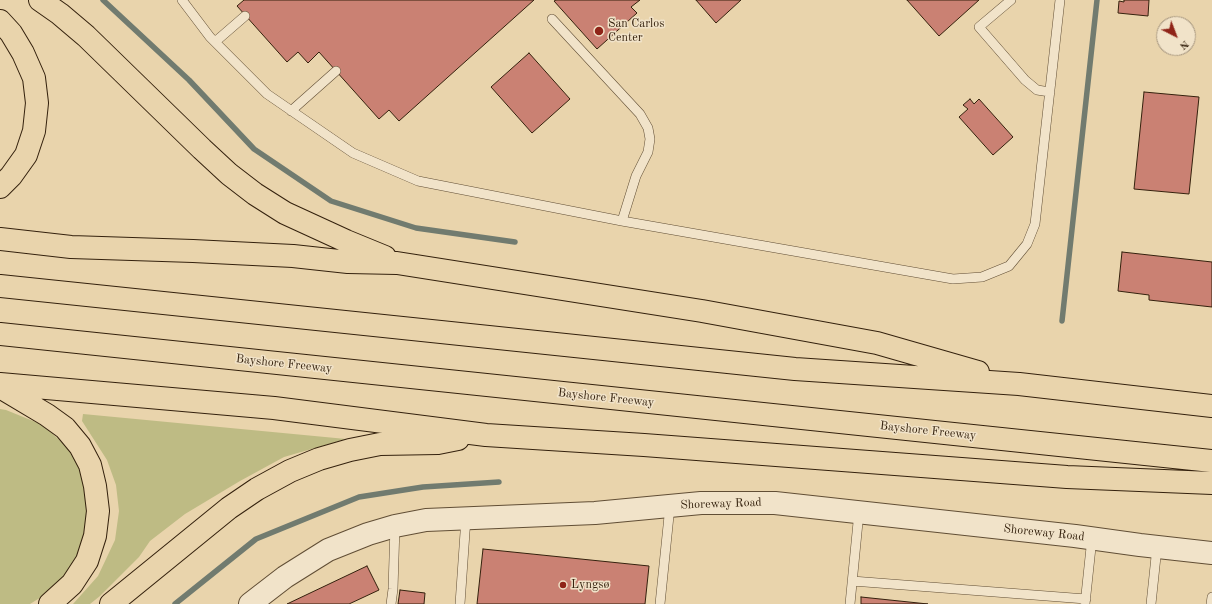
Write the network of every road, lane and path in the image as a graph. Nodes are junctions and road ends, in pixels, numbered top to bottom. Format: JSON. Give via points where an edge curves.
{"nodes":[{"id":1,"x":40,"y":0,"type":"edge"},
{"id":2,"x":182,"y":0,"type":"edge"},
{"id":3,"x":1011,"y":0,"type":"edge"},
{"id":4,"x":1060,"y":0,"type":"edge"},
{"id":5,"x":245,"y":16,"type":"dead end"},
{"id":6,"x":552,"y":19,"type":"dead end"},
{"id":7,"x":0,"y":22,"type":"edge"},
{"id":8,"x":215,"y":42,"type":"junction"},
{"id":9,"x":336,"y":71,"type":"dead end"},
{"id":10,"x":1050,"y":92,"type":"junction"},
{"id":11,"x":291,"y":111,"type":"junction"},
{"id":12,"x":0,"y":187,"type":"edge"},
{"id":13,"x":622,"y":221,"type":"junction"},
{"id":14,"x":0,"y":239,"type":"edge"},
{"id":15,"x":397,"y":263,"type":"junction"},
{"id":16,"x":0,"y":286,"type":"edge"},
{"id":17,"x":0,"y":334,"type":"edge"},
{"id":18,"x":1019,"y":384,"type":"junction"},
{"id":19,"x":0,"y":386,"type":"edge"},
{"id":20,"x":1212,"y":406,"type":"edge"},
{"id":21,"x":486,"y":434,"type":"junction"},
{"id":22,"x":1212,"y":461,"type":"edge"},
{"id":23,"x":1212,"y":482,"type":"edge"},
{"id":24,"x":670,"y":506,"type":"junction"},
{"id":25,"x":859,"y":512,"type":"junction"},
{"id":26,"x":466,"y":518,"type":"junction"},
{"id":27,"x":395,"y":526,"type":"junction"},
{"id":28,"x":1092,"y":538,"type":"junction"},
{"id":29,"x":1157,"y":547,"type":"junction"},
{"id":30,"x":1212,"y":553,"type":"edge"},
{"id":31,"x":852,"y":581,"type":"junction"},
{"id":32,"x":1212,"y":597,"type":"edge"},
{"id":33,"x":1086,"y":602,"type":"edge"},
{"id":34,"x":50,"y":604,"type":"edge"},
{"id":35,"x":111,"y":604,"type":"edge"},
{"id":36,"x":250,"y":604,"type":"edge"},
{"id":37,"x":390,"y":604,"type":"edge"},
{"id":38,"x":460,"y":604,"type":"edge"},
{"id":39,"x":660,"y":604,"type":"edge"},
{"id":40,"x":850,"y":604,"type":"edge"},
{"id":41,"x":1151,"y":604,"type":"edge"},
{"id":42,"x":1211,"y":604,"type":"edge"}],
"edges":[{"from":1,"to":15,"type":"highway","via":[[86,36],[202,149],[255,194],[284,213]]},
{"from":2,"to":8,"type":"lane"},
{"from":3,"to":10,"type":"lane","via":[[979,28],[1025,80],[1038,90]]},
{"from":4,"to":10,"type":"lane"},
{"from":5,"to":8,"type":"lane"},
{"from":6,"to":13,"type":"lane","via":[[640,114],[648,128],[648,152],[636,176]]},
{"from":7,"to":12,"type":"highway","via":[[24,53],[34,78],[37,103],[34,131],[26,155]]},
{"from":8,"to":11,"type":"lane","via":[[267,94]]},
{"from":9,"to":11,"type":"lane"},
{"from":10,"to":13,"type":"lane","via":[[1035,224],[1027,244],[1009,266],[982,278],[953,279]]},
{"from":11,"to":13,"type":"lane","via":[[353,154],[418,181]]},
{"from":14,"to":15,"type":"highway","via":[[71,247]]},
{"from":15,"to":18,"type":"highway","via":[[702,311],[877,343]]},
{"from":16,"to":18,"type":"highway","via":[[795,369]]},
{"from":17,"to":22,"type":"highway","name":"Bayshore Freeway"},
{"from":18,"to":20,"type":"highway"},
{"from":19,"to":21,"type":"highway","via":[[274,408]]},
{"from":19,"to":34,"type":"highway","via":[[65,428],[80,446],[90,465],[95,486],[98,518],[87,562],[72,584]]},
{"from":21,"to":23,"type":"highway","via":[[1067,477]]},
{"from":21,"to":35,"type":"highway","via":[[438,443],[380,444],[319,459],[290,471],[229,508]]},
{"from":24,"to":25,"type":"street","name":"Shoreway Road","via":[[701,503],[775,503]]},
{"from":24,"to":26,"type":"street","name":"Shoreway Road","via":[[595,513]]},
{"from":24,"to":39,"type":"lane"},
{"from":25,"to":28,"type":"street","name":"Shoreway Road"},
{"from":25,"to":31,"type":"lane"},
{"from":26,"to":27,"type":"street","name":"Shoreway Road","via":[[426,520]]},
{"from":26,"to":38,"type":"lane"},
{"from":27,"to":36,"type":"street","name":"Shoreway Road","via":[[323,553],[285,577]]},
{"from":27,"to":37,"type":"lane"},
{"from":28,"to":29,"type":"street","name":"Shoreway Road"},
{"from":28,"to":33,"type":"lane"},
{"from":29,"to":30,"type":"street","name":"Shoreway Road"},
{"from":29,"to":41,"type":"lane"},
{"from":31,"to":33,"type":"lane"},
{"from":31,"to":40,"type":"lane"},
{"from":32,"to":42,"type":"lane"}]}
